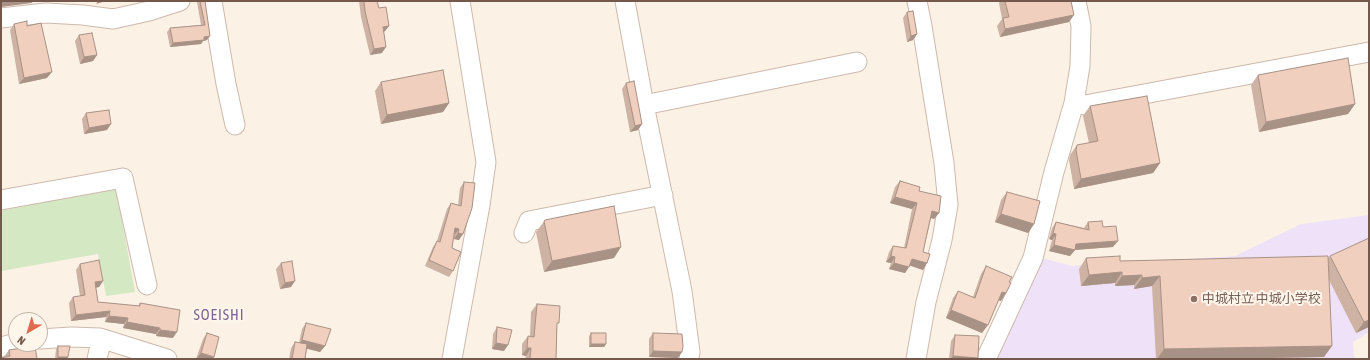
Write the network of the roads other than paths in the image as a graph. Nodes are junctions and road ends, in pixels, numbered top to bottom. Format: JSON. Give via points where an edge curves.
{"nodes":[{"id":1,"x":180,"y":1,"type":"edge"},
{"id":2,"x":212,"y":1,"type":"edge"},
{"id":3,"x":460,"y":1,"type":"edge"},
{"id":4,"x":625,"y":1,"type":"edge"},
{"id":5,"x":917,"y":1,"type":"edge"},
{"id":6,"x":1076,"y":1,"type":"edge"},
{"id":7,"x":1,"y":18,"type":"edge"},
{"id":8,"x":1369,"y":52,"type":"edge"},
{"id":9,"x":856,"y":62,"type":"dead end"},
{"id":10,"x":1074,"y":103,"type":"junction"},
{"id":11,"x":644,"y":105,"type":"junction"},
{"id":12,"x":235,"y":125,"type":"dead end"},
{"id":13,"x":663,"y":195,"type":"junction"},
{"id":14,"x":1,"y":200,"type":"edge"},
{"id":15,"x":524,"y":233,"type":"dead end"},
{"id":16,"x":147,"y":285,"type":"dead end"},
{"id":17,"x":48,"y":338,"type":"edge"},
{"id":18,"x":100,"y":338,"type":"junction"},
{"id":19,"x":97,"y":359,"type":"edge"},
{"id":20,"x":167,"y":359,"type":"edge"},
{"id":21,"x":452,"y":359,"type":"edge"},
{"id":22,"x":689,"y":359,"type":"edge"},
{"id":23,"x":916,"y":359,"type":"edge"},
{"id":24,"x":986,"y":359,"type":"edge"}],
"edges":[{"from":1,"to":7,"type":"street","via":[[113,19],[46,13]]},
{"from":2,"to":12,"type":"street"},
{"from":3,"to":21,"type":"street","via":[[486,162]]},
{"from":4,"to":11,"type":"street"},
{"from":5,"to":23,"type":"street","via":[[944,163],[948,204]]},
{"from":6,"to":10,"type":"street","via":[[1082,26],[1080,66]]},
{"from":8,"to":10,"type":"street","via":[[1085,105]]},
{"from":9,"to":11,"type":"street"},
{"from":10,"to":24,"type":"street","via":[[1033,258]]},
{"from":11,"to":13,"type":"street"},
{"from":13,"to":15,"type":"street","via":[[529,221]]},
{"from":13,"to":22,"type":"street","via":[[682,291]]},
{"from":14,"to":16,"type":"street","via":[[123,178]]},
{"from":17,"to":18,"type":"street"},
{"from":18,"to":19,"type":"street"},
{"from":18,"to":20,"type":"street"}]}
